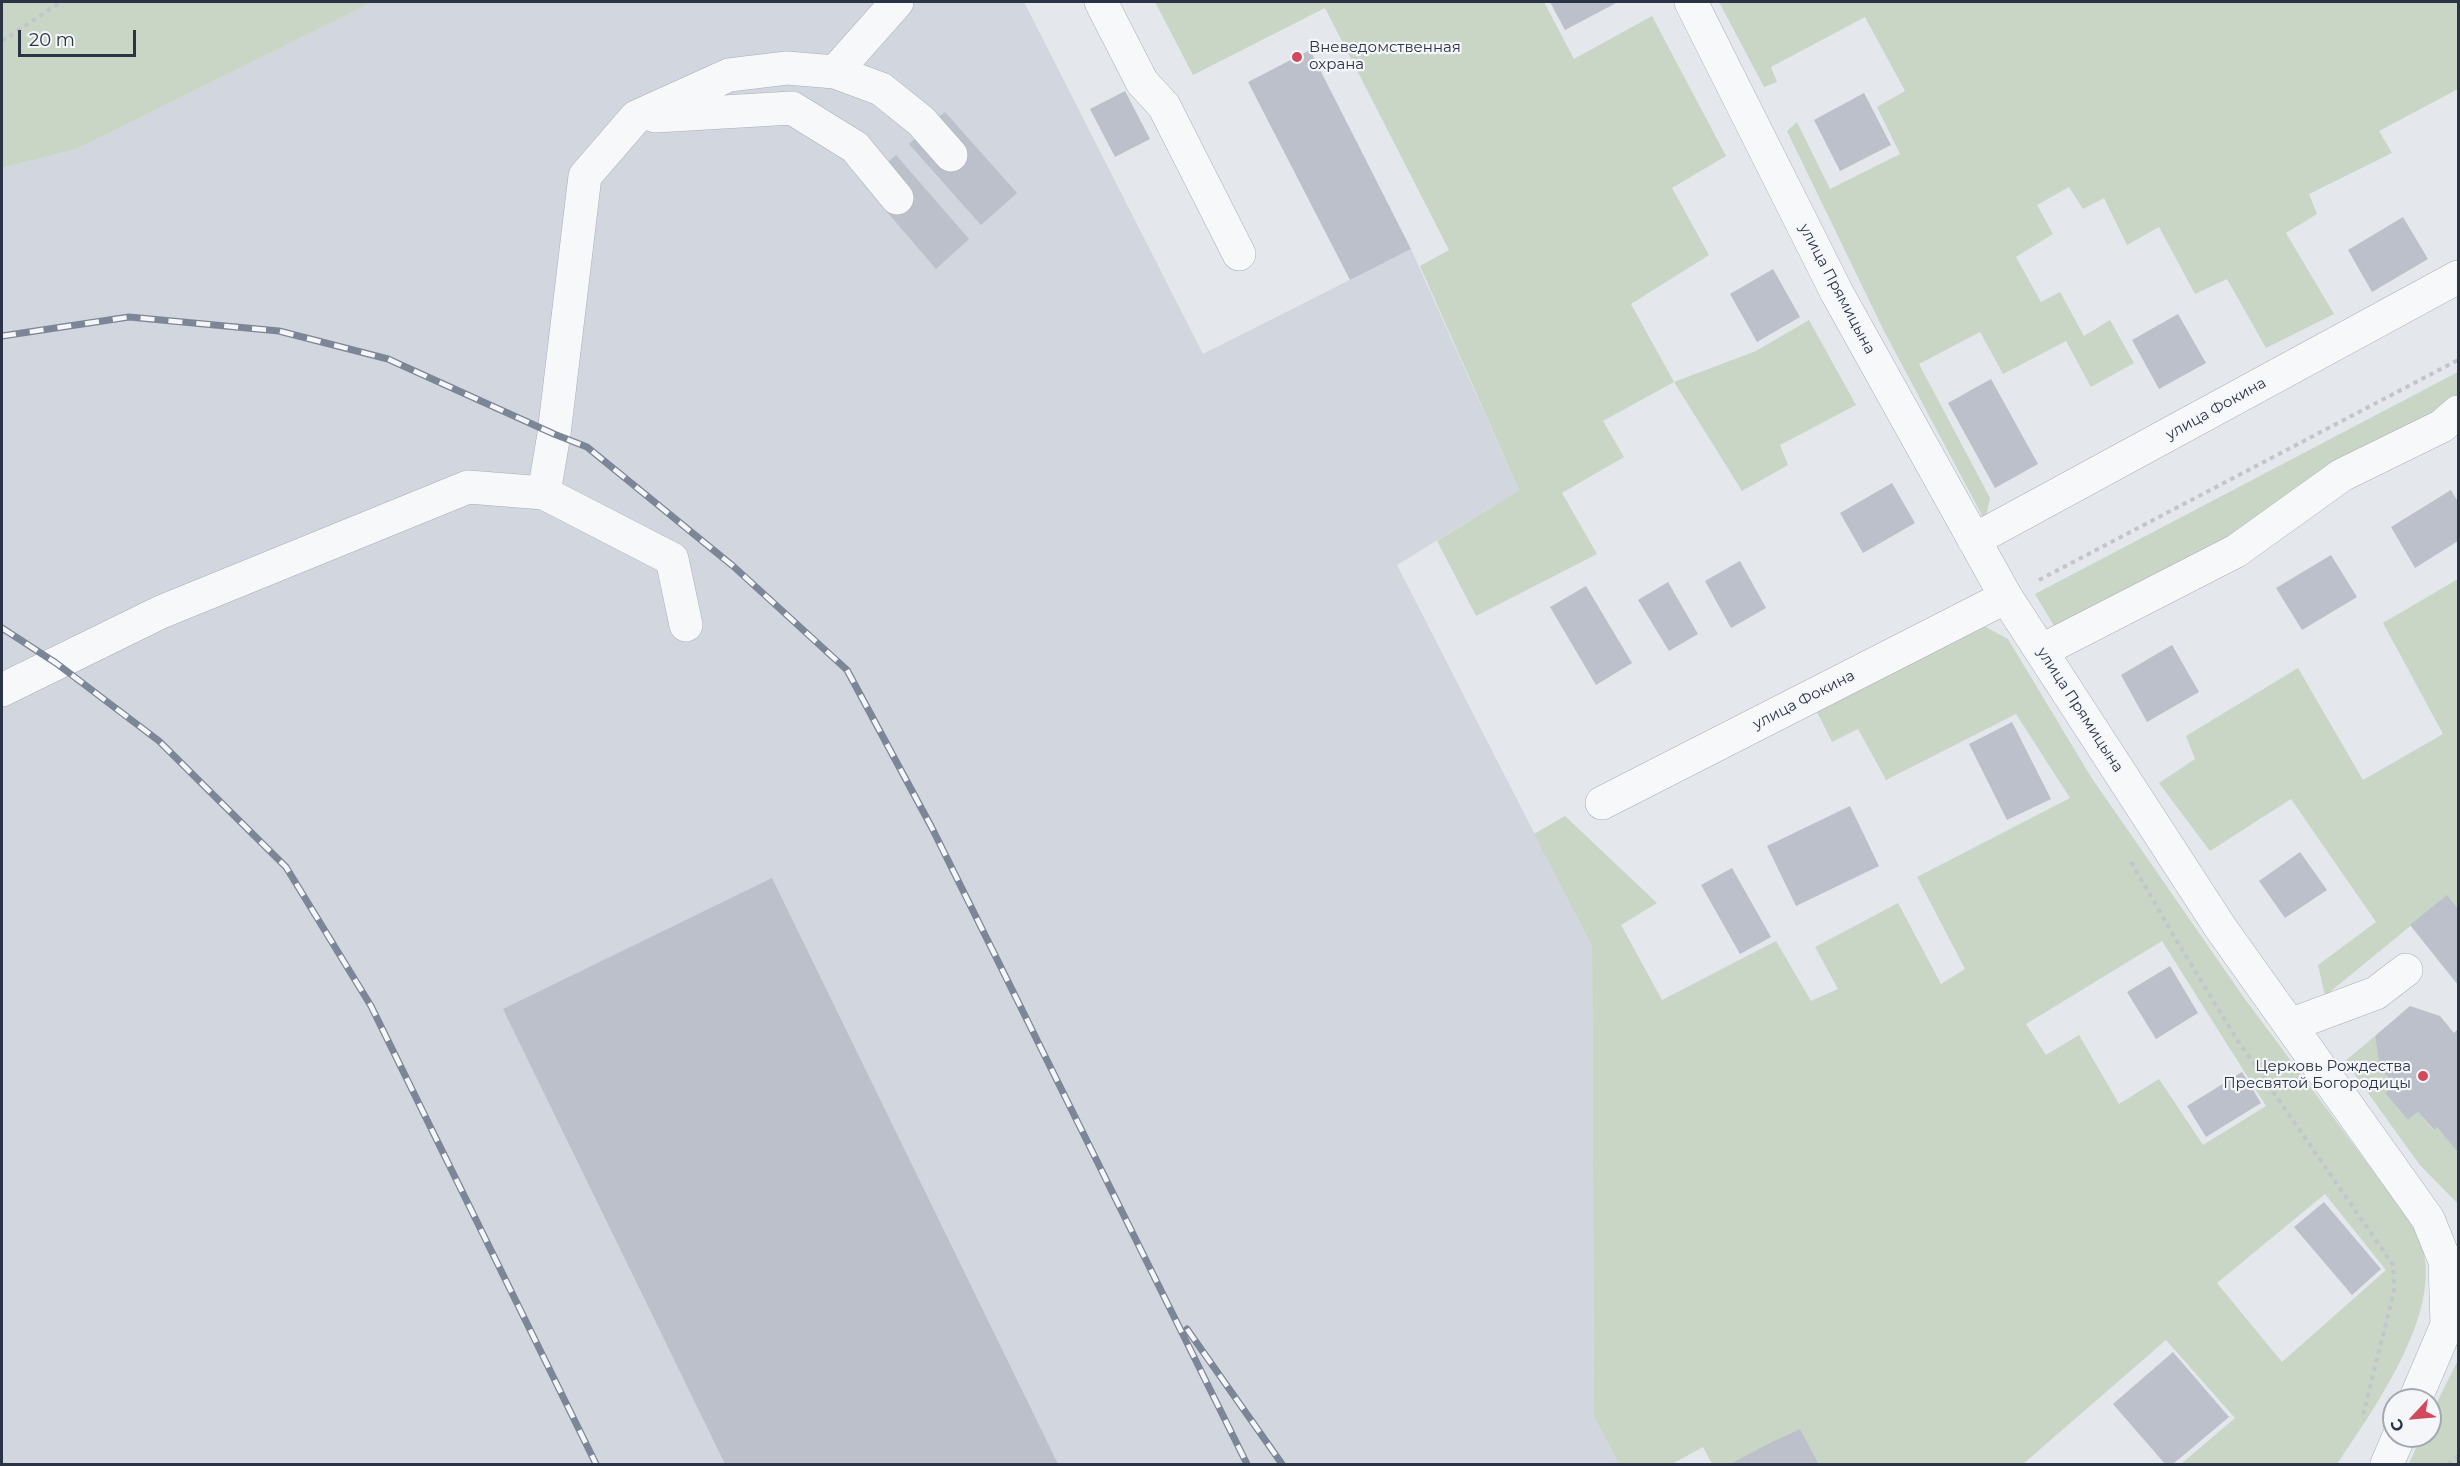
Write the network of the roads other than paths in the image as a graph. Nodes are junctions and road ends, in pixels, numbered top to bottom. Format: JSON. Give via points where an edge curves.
{"nodes":[{"id":1,"x":897,"y":2,"type":"edge"},
{"id":2,"x":1101,"y":2,"type":"edge"},
{"id":3,"x":1691,"y":2,"type":"edge"},
{"id":4,"x":835,"y":72,"type":"junction"},
{"id":5,"x":636,"y":117,"type":"junction"},
{"id":6,"x":951,"y":155,"type":"dead end"},
{"id":7,"x":897,"y":198,"type":"dead end"},
{"id":8,"x":1239,"y":254,"type":"dead end"},
{"id":9,"x":2458,"y":277,"type":"edge"},
{"id":10,"x":2458,"y":412,"type":"edge"},
{"id":11,"x":544,"y":493,"type":"junction"},
{"id":12,"x":1974,"y":540,"type":"junction"},
{"id":13,"x":2006,"y":597,"type":"junction"},
{"id":14,"x":686,"y":625,"type":"dead end"},
{"id":15,"x":2041,"y":651,"type":"junction"},
{"id":16,"x":2,"y":690,"type":"edge"},
{"id":17,"x":1602,"y":803,"type":"dead end"},
{"id":18,"x":2406,"y":970,"type":"dead end"},
{"id":19,"x":2290,"y":1025,"type":"junction"},
{"id":20,"x":2452,"y":1265,"type":"edge"},
{"id":21,"x":2420,"y":1388,"type":"edge"},
{"id":22,"x":2394,"y":1448,"type":"edge"},
{"id":23,"x":2387,"y":1464,"type":"edge"}],
"edges":[{"from":1,"to":4,"type":"street"},
{"from":2,"to":8,"type":"street","via":[[1142,82],[1164,106]]},
{"from":3,"to":12,"type":"street","name":"улица Прямицына","via":[[1837,293]]},
{"from":4,"to":5,"type":"street","via":[[787,68],[729,75]]},
{"from":4,"to":6,"type":"street","via":[[880,89],[921,121]]},
{"from":5,"to":7,"type":"street","via":[[792,108],[855,147]]},
{"from":5,"to":11,"type":"street","via":[[585,176]]},
{"from":9,"to":12,"type":"street","name":"улица Фокина"},
{"from":10,"to":15,"type":"street","via":[[2442,426],[2342,475],[2236,551]]},
{"from":11,"to":14,"type":"street","via":[[672,559]]},
{"from":11,"to":16,"type":"street","via":[[468,487],[161,612]]},
{"from":12,"to":13,"type":"street","name":"улица Прямицына"},
{"from":13,"to":15,"type":"street","name":"улица Прямицына"},
{"from":13,"to":17,"type":"street","name":"улица Фокина"},
{"from":15,"to":19,"type":"street","name":"улица Прямицына","via":[[2220,927]]},
{"from":18,"to":19,"type":"street","via":[[2376,993]]},
{"from":19,"to":20,"type":"street","name":"улица Прямицына","via":[[2428,1219]]},
{"from":20,"to":21,"type":"street","name":"улица Прямицына","via":[[2446,1325]]},
{"from":22,"to":23,"type":"street"}]}
